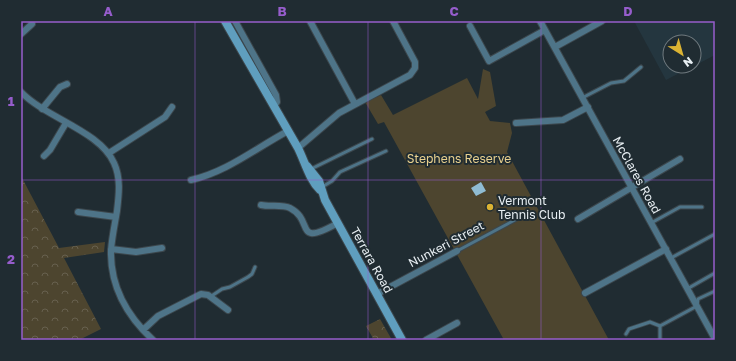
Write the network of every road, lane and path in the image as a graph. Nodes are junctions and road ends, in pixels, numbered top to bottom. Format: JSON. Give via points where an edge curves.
{"nodes":[{"id":1,"x":225,"y":21,"type":"edge"},
{"id":2,"x":236,"y":21,"type":"edge"},
{"id":3,"x":310,"y":21,"type":"edge"},
{"id":4,"x":393,"y":21,"type":"edge"},
{"id":5,"x":540,"y":21,"type":"edge"},
{"id":6,"x":602,"y":21,"type":"edge"},
{"id":7,"x":32,"y":24,"type":"dead end"},
{"id":8,"x":470,"y":26,"type":"dead end"},
{"id":9,"x":545,"y":30,"type":"junction"},
{"id":10,"x":21,"y":34,"type":"edge"},
{"id":11,"x":555,"y":47,"type":"junction"},
{"id":12,"x":641,"y":67,"type":"dead end"},
{"id":13,"x":67,"y":84,"type":"dead end"},
{"id":14,"x":21,"y":92,"type":"edge"},
{"id":15,"x":582,"y":98,"type":"junction"},
{"id":16,"x":355,"y":104,"type":"junction"},
{"id":17,"x":274,"y":106,"type":"junction"},
{"id":18,"x":588,"y":107,"type":"junction"},
{"id":19,"x":172,"y":108,"type":"dead end"},
{"id":20,"x":42,"y":109,"type":"junction"},
{"id":21,"x":66,"y":123,"type":"junction"},
{"id":22,"x":516,"y":123,"type":"dead end"},
{"id":23,"x":288,"y":131,"type":"junction"},
{"id":24,"x":372,"y":139,"type":"dead end"},
{"id":25,"x":298,"y":148,"type":"junction"},
{"id":26,"x":386,"y":151,"type":"dead end"},
{"id":27,"x":109,"y":153,"type":"junction"},
{"id":28,"x":44,"y":156,"type":"dead end"},
{"id":29,"x":680,"y":159,"type":"dead end"},
{"id":30,"x":309,"y":169,"type":"junction"},
{"id":31,"x":191,"y":180,"type":"dead end"},
{"id":32,"x":632,"y":187,"type":"junction"},
{"id":33,"x":320,"y":189,"type":"junction"},
{"id":34,"x":261,"y":205,"type":"dead end"},
{"id":35,"x":702,"y":207,"type":"dead end"},
{"id":36,"x":78,"y":212,"type":"dead end"},
{"id":37,"x":526,"y":214,"type":"dead end"},
{"id":38,"x":116,"y":217,"type":"junction"},
{"id":39,"x":578,"y":219,"type":"dead end"},
{"id":40,"x":338,"y":223,"type":"junction"},
{"id":41,"x":652,"y":223,"type":"junction"},
{"id":42,"x":715,"y":234,"type":"edge"},
{"id":43,"x":162,"y":248,"type":"dead end"},
{"id":44,"x":666,"y":249,"type":"junction"},
{"id":45,"x":111,"y":250,"type":"junction"},
{"id":46,"x":457,"y":252,"type":"joint"},
{"id":47,"x":671,"y":258,"type":"junction"},
{"id":48,"x":256,"y":267,"type":"dead end"},
{"id":49,"x":715,"y":274,"type":"edge"},
{"id":50,"x":687,"y":289,"type":"junction"},
{"id":51,"x":715,"y":291,"type":"edge"},
{"id":52,"x":585,"y":293,"type":"dead end"},
{"id":53,"x":377,"y":294,"type":"junction"},
{"id":54,"x":210,"y":297,"type":"junction"},
{"id":55,"x":697,"y":306,"type":"junction"},
{"id":56,"x":228,"y":310,"type":"dead end"},
{"id":57,"x":457,"y":323,"type":"dead end"},
{"id":58,"x":660,"y":326,"type":"junction"},
{"id":59,"x":145,"y":331,"type":"junction"},
{"id":60,"x":626,"y":334,"type":"dead end"},
{"id":61,"x":715,"y":339,"type":"edge"},
{"id":62,"x":148,"y":340,"type":"edge"},
{"id":63,"x":153,"y":340,"type":"edge"},
{"id":64,"x":402,"y":340,"type":"edge"},
{"id":65,"x":426,"y":340,"type":"edge"},
{"id":66,"x":660,"y":340,"type":"edge"}],
"edges":[{"from":1,"to":17,"type":"main road","name":"Terrara Road"},
{"from":2,"to":17,"type":"street","via":[[276,95],[277,102]]},
{"from":3,"to":16,"type":"street"},
{"from":4,"to":16,"type":"street","via":[[415,62],[415,68],[410,75]]},
{"from":5,"to":9,"type":"street","name":"McClares Road"},
{"from":6,"to":11,"type":"street"},
{"from":7,"to":10,"type":"street"},
{"from":8,"to":9,"type":"street","via":[[489,61]]},
{"from":9,"to":11,"type":"street","name":"McClares Road"},
{"from":11,"to":15,"type":"street","name":"McClares Road"},
{"from":12,"to":15,"type":"lane","via":[[624,81],[611,83]]},
{"from":13,"to":20,"type":"street","via":[[60,87]]},
{"from":14,"to":20,"type":"street"},
{"from":15,"to":18,"type":"street","name":"McClares Road"},
{"from":16,"to":25,"type":"street","via":[[339,113]]},
{"from":17,"to":23,"type":"main road","name":"Terrara Road"},
{"from":18,"to":22,"type":"street","via":[[563,120]]},
{"from":18,"to":32,"type":"street","name":"McClares Road"},
{"from":19,"to":27,"type":"street","via":[[165,117]]},
{"from":20,"to":21,"type":"street"},
{"from":21,"to":27,"type":"street","via":[[89,136]]},
{"from":21,"to":28,"type":"street"},
{"from":23,"to":25,"type":"main road","name":"Terrara Road"},
{"from":23,"to":31,"type":"street","via":[[243,158],[207,176]]},
{"from":24,"to":30,"type":"lane"},
{"from":25,"to":30,"type":"main road","name":"Terrara Road"},
{"from":26,"to":33,"type":"lane","via":[[340,172]]},
{"from":27,"to":38,"type":"street","via":[[119,181]]},
{"from":29,"to":32,"type":"street"},
{"from":30,"to":33,"type":"main road","name":"Terrara Road","via":[[311,179]]},
{"from":32,"to":39,"type":"street"},
{"from":32,"to":41,"type":"street","name":"McClares Road"},
{"from":33,"to":40,"type":"main road","name":"Terrara Road"},
{"from":34,"to":40,"type":"street","via":[[290,208],[308,232],[313,234],[321,233]]},
{"from":35,"to":41,"type":"lane","via":[[680,207]]},
{"from":36,"to":38,"type":"street"},
{"from":37,"to":46,"type":"lane","name":"Nunkeri Street"},
{"from":38,"to":45,"type":"street"},
{"from":40,"to":53,"type":"main road","name":"Terrara Road"},
{"from":41,"to":44,"type":"street","name":"McClares Road"},
{"from":42,"to":47,"type":"lane"},
{"from":43,"to":45,"type":"street","via":[[136,252]]},
{"from":44,"to":47,"type":"street","name":"McClares Road"},
{"from":44,"to":52,"type":"street"},
{"from":45,"to":59,"type":"street","via":[[119,294],[127,311]]},
{"from":46,"to":53,"type":"street","name":"Nunkeri Street"},
{"from":47,"to":50,"type":"street","name":"McClares Road"},
{"from":48,"to":54,"type":"lane","via":[[248,277]]},
{"from":49,"to":50,"type":"lane"},
{"from":50,"to":55,"type":"street","name":"McClares Road"},
{"from":51,"to":55,"type":"lane","via":[[698,299]]},
{"from":53,"to":64,"type":"main road","name":"Terrara Road"},
{"from":54,"to":56,"type":"street"},
{"from":54,"to":59,"type":"street","via":[[201,294],[194,296],[158,316]]},
{"from":55,"to":58,"type":"lane"},
{"from":55,"to":61,"type":"street","name":"McClares Road"},
{"from":57,"to":65,"type":"street"},
{"from":58,"to":60,"type":"lane","via":[[650,322],[637,325]]},
{"from":58,"to":66,"type":"lane"},
{"from":59,"to":62,"type":"street"},
{"from":59,"to":63,"type":"street"}]}
